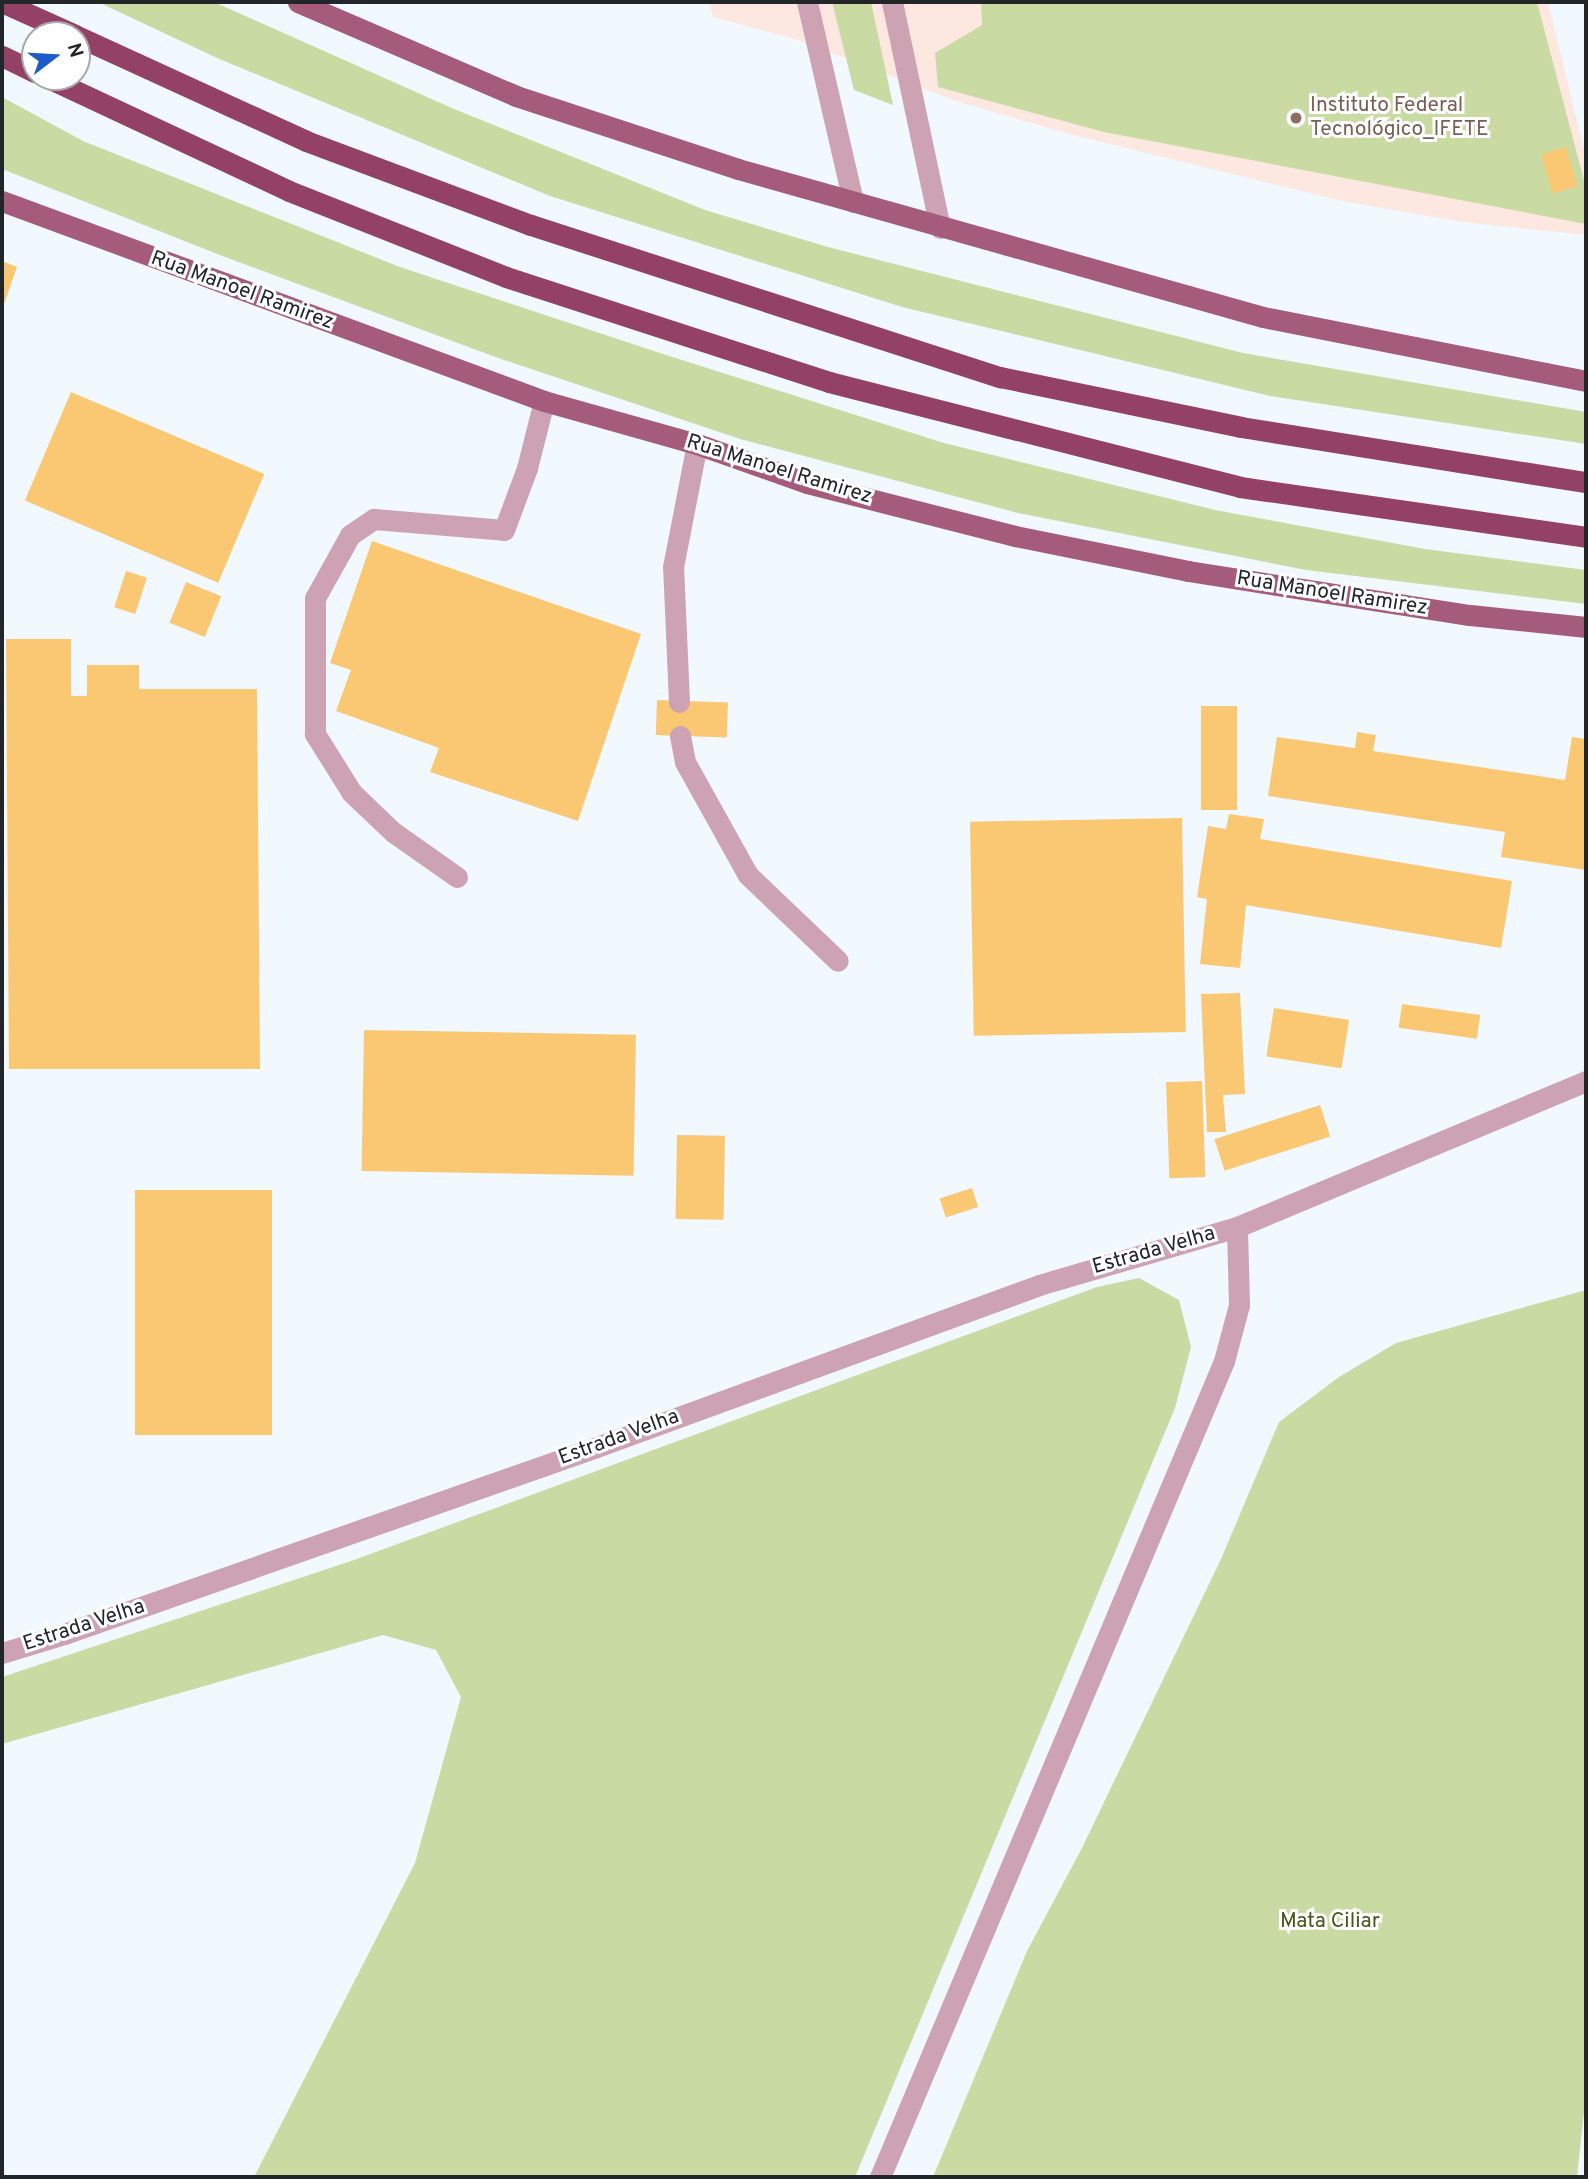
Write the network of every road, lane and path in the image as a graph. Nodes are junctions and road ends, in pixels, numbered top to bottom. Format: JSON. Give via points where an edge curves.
{"nodes":[{"id":1,"x":2,"y":2,"type":"edge"},
{"id":2,"x":298,"y":2,"type":"edge"},
{"id":3,"x":807,"y":2,"type":"edge"},
{"id":4,"x":892,"y":2,"type":"edge"},
{"id":5,"x":43,"y":21,"type":"edge"},
{"id":6,"x":91,"y":43,"type":"edge"},
{"id":7,"x":2,"y":56,"type":"edge"},
{"id":8,"x":21,"y":65,"type":"edge"},
{"id":9,"x":76,"y":91,"type":"edge"},
{"id":10,"x":2,"y":201,"type":"edge"},
{"id":11,"x":853,"y":202,"type":"junction"},
{"id":12,"x":940,"y":228,"type":"junction"},
{"id":13,"x":1586,"y":381,"type":"edge"},
{"id":14,"x":544,"y":401,"type":"junction"},
{"id":15,"x":696,"y":444,"type":"junction"},
{"id":16,"x":1586,"y":482,"type":"edge"},
{"id":17,"x":1586,"y":537,"type":"edge"},
{"id":18,"x":1586,"y":626,"type":"edge"},
{"id":19,"x":679,"y":702,"type":"dead end"},
{"id":20,"x":680,"y":736,"type":"dead end"},
{"id":21,"x":457,"y":877,"type":"dead end"},
{"id":22,"x":838,"y":961,"type":"dead end"},
{"id":23,"x":1586,"y":1081,"type":"edge"},
{"id":24,"x":1237,"y":1227,"type":"junction"},
{"id":25,"x":2,"y":1653,"type":"edge"},
{"id":26,"x":880,"y":2177,"type":"edge"}],
"edges":[{"from":1,"to":5,"type":"highway"},
{"from":2,"to":11,"type":"main road","via":[[516,96]]},
{"from":3,"to":11,"type":"street"},
{"from":4,"to":12,"type":"street"},
{"from":6,"to":16,"type":"highway","via":[[306,141],[531,225],[1000,377],[1241,427]]},
{"from":7,"to":8,"type":"highway"},
{"from":9,"to":17,"type":"highway","via":[[289,191],[506,277],[829,382],[1240,487]]},
{"from":10,"to":14,"type":"main road","name":"Rua Manoel Ramirez"},
{"from":11,"to":12,"type":"main road"},
{"from":12,"to":13,"type":"main road","via":[[1263,317]]},
{"from":14,"to":15,"type":"main road","name":"Rua Manoel Ramirez"},
{"from":14,"to":21,"type":"street","via":[[527,468],[504,530],[374,519],[349,535],[315,598],[315,734],[352,793],[393,832]]},
{"from":15,"to":18,"type":"main road","name":"Rua Manoel Ramirez","via":[[807,483],[1016,536],[1175,569],[1470,615]]},
{"from":15,"to":19,"type":"street","via":[[673,567]]},
{"from":20,"to":22,"type":"street","via":[[685,762],[748,875]]},
{"from":23,"to":24,"type":"street","name":"Estrada Velha"},
{"from":24,"to":25,"type":"street","name":"Estrada Velha","via":[[1039,1285],[594,1448]]},
{"from":24,"to":26,"type":"street","via":[[1239,1305],[1224,1361]]}]}
